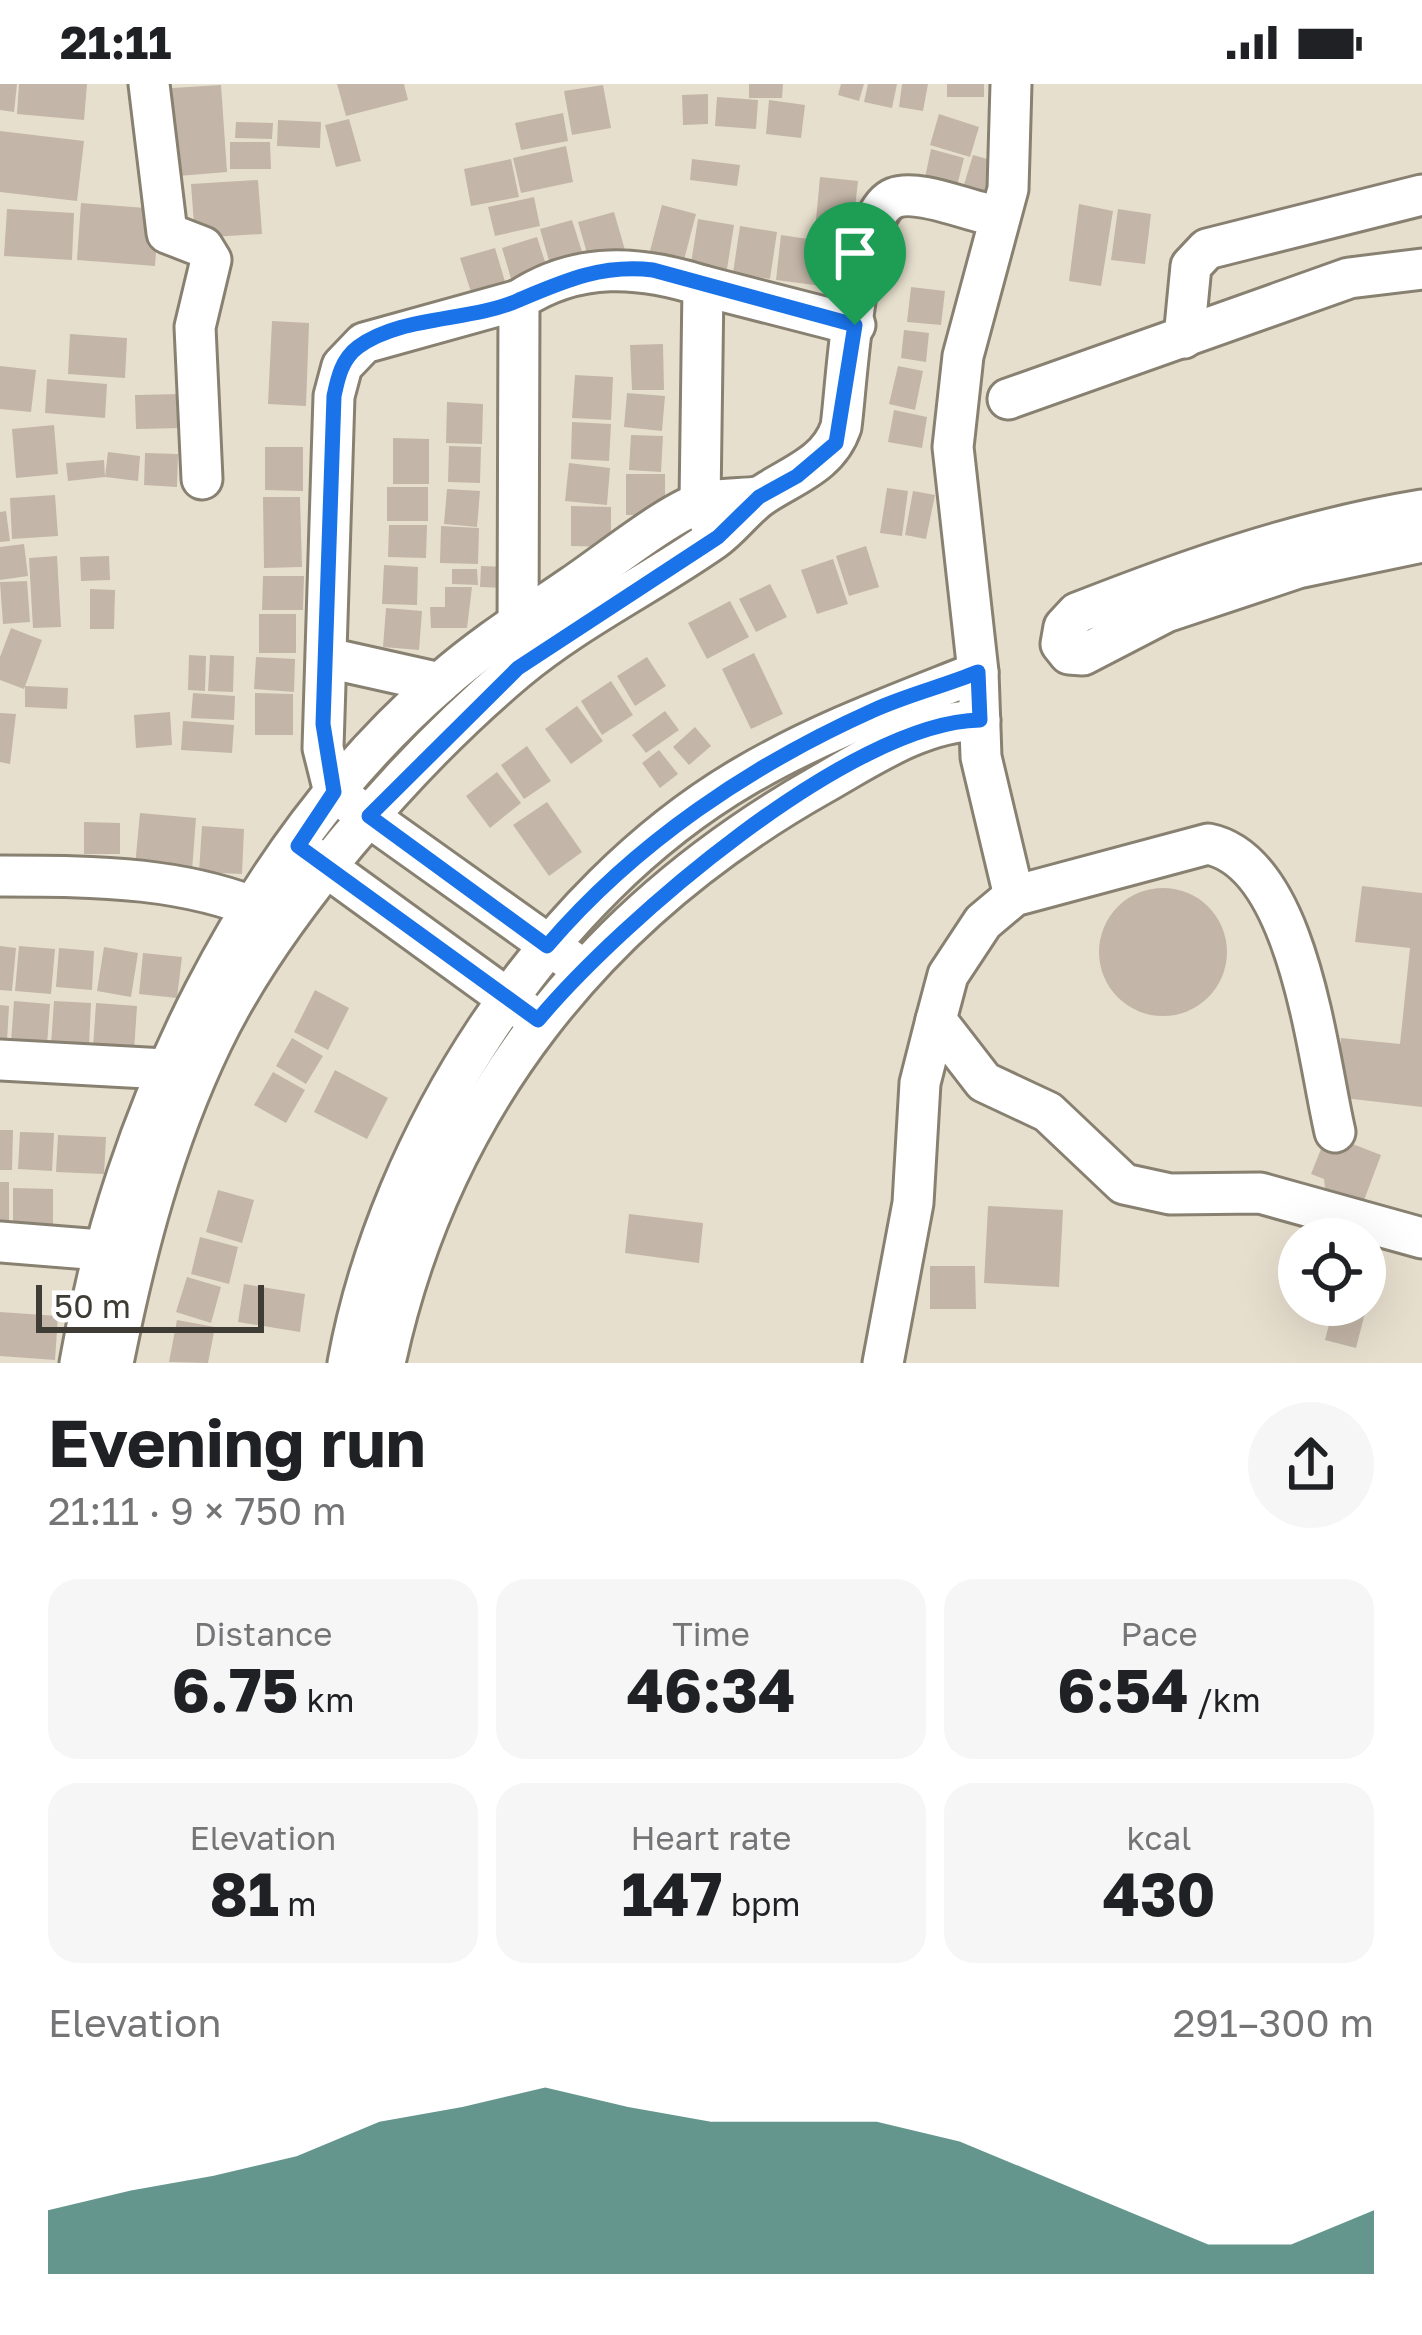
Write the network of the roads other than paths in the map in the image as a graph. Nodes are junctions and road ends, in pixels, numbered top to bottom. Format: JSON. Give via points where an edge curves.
{"nodes":[{"id":1,"x":149,"y":84,"type":"edge"},
{"id":2,"x":1011,"y":84,"type":"edge"},
{"id":3,"x":1422,"y":195,"type":"edge"},
{"id":4,"x":984,"y":213,"type":"dead end"},
{"id":5,"x":1422,"y":268,"type":"edge"},
{"id":6,"x":703,"y":286,"type":"junction"},
{"id":7,"x":520,"y":300,"type":"junction"},
{"id":8,"x":855,"y":325,"type":"junction"},
{"id":9,"x":1184,"y":338,"type":"junction"},
{"id":10,"x":1009,"y":400,"type":"dead end"},
{"id":11,"x":202,"y":479,"type":"dead end"},
{"id":12,"x":1422,"y":510,"type":"edge"},
{"id":13,"x":709,"y":519,"type":"junction"},
{"id":14,"x":1422,"y":542,"type":"edge"},
{"id":15,"x":518,"y":622,"type":"junction"},
{"id":16,"x":328,"y":658,"type":"junction"},
{"id":17,"x":518,"y":668,"type":"junction"},
{"id":18,"x":440,"y":683,"type":"junction"},
{"id":19,"x":963,"y":700,"type":"junction"},
{"id":20,"x":334,"y":792,"type":"junction"},
{"id":21,"x":369,"y":816,"type":"junction"},
{"id":22,"x":313,"y":857,"type":"junction"},
{"id":23,"x":0,"y":877,"type":"edge"},
{"id":24,"x":1014,"y":896,"type":"junction"},
{"id":25,"x":273,"y":915,"type":"junction"},
{"id":26,"x":547,"y":946,"type":"junction"},
{"id":27,"x":581,"y":968,"type":"junction"},
{"id":28,"x":523,"y":1010,"type":"junction"},
{"id":29,"x":936,"y":1020,"type":"junction"},
{"id":30,"x":0,"y":1060,"type":"edge"},
{"id":31,"x":164,"y":1069,"type":"junction"},
{"id":32,"x":1335,"y":1132,"type":"dead end"},
{"id":33,"x":1422,"y":1238,"type":"edge"},
{"id":34,"x":0,"y":1242,"type":"edge"},
{"id":35,"x":119,"y":1251,"type":"junction"},
{"id":36,"x":80,"y":1363,"type":"edge"},
{"id":37,"x":113,"y":1363,"type":"edge"},
{"id":38,"x":348,"y":1363,"type":"edge"},
{"id":39,"x":385,"y":1363,"type":"edge"},
{"id":40,"x":883,"y":1363,"type":"edge"}],
"edges":[{"from":1,"to":11,"type":"street","via":[[167,233],[203,247],[211,260],[195,327]]},
{"from":2,"to":19,"type":"street","via":[[1008,189],[963,356],[952,447]]},
{"from":3,"to":9,"type":"street","via":[[1207,249],[1191,266]]},
{"from":4,"to":8,"type":"street","via":[[902,196],[883,206],[865,242]]},
{"from":5,"to":9,"type":"street","via":[[1349,278]]},
{"from":6,"to":7,"type":"street","via":[[653,270],[601,271],[558,280]]},
{"from":6,"to":8,"type":"street"},
{"from":6,"to":13,"type":"street"},
{"from":7,"to":15,"type":"street"},
{"from":7,"to":16,"type":"street","via":[[364,343],[342,366],[334,396]]},
{"from":8,"to":13,"type":"street","via":[[836,443],[797,476]]},
{"from":9,"to":10,"type":"street"},
{"from":12,"to":14,"type":"street","via":[[1329,526],[1197,565],[1077,613],[1060,644],[1083,655],[1166,612],[1276,575]]},
{"from":13,"to":15,"type":"street"},
{"from":13,"to":17,"type":"street"},
{"from":15,"to":17,"type":"street"},
{"from":15,"to":18,"type":"street"},
{"from":16,"to":18,"type":"street"},
{"from":16,"to":20,"type":"street","via":[[323,748]]},
{"from":17,"to":21,"type":"street"},
{"from":18,"to":20,"type":"street"},
{"from":19,"to":24,"type":"street"},
{"from":19,"to":26,"type":"street","via":[[877,708],[742,778],[646,850]]},
{"from":19,"to":27,"type":"street","via":[[776,809]]},
{"from":20,"to":21,"type":"street"},
{"from":20,"to":22,"type":"street"},
{"from":21,"to":22,"type":"street"},
{"from":21,"to":26,"type":"street"},
{"from":22,"to":25,"type":"street"},
{"from":22,"to":28,"type":"street"},
{"from":23,"to":25,"type":"street","via":[[197,887]]},
{"from":24,"to":29,"type":"street","via":[[983,922],[948,975]]},
{"from":24,"to":32,"type":"street","via":[[1208,844],[1232,852],[1254,870],[1295,952]]},
{"from":25,"to":31,"type":"street"},
{"from":25,"to":35,"type":"street"},
{"from":26,"to":27,"type":"street"},
{"from":26,"to":28,"type":"street"},
{"from":27,"to":28,"type":"street"},
{"from":28,"to":38,"type":"street","via":[[420,1145],[376,1253]]},
{"from":28,"to":39,"type":"street","via":[[445,1181],[398,1302]]},
{"from":29,"to":33,"type":"street","via":[[985,1082],[1048,1112],[1124,1184],[1170,1194],[1259,1193]]},
{"from":29,"to":40,"type":"street","via":[[920,1083],[913,1203]]},
{"from":30,"to":31,"type":"street"},
{"from":31,"to":35,"type":"street"},
{"from":34,"to":35,"type":"street"},
{"from":35,"to":36,"type":"street"},
{"from":35,"to":37,"type":"street"}]}
